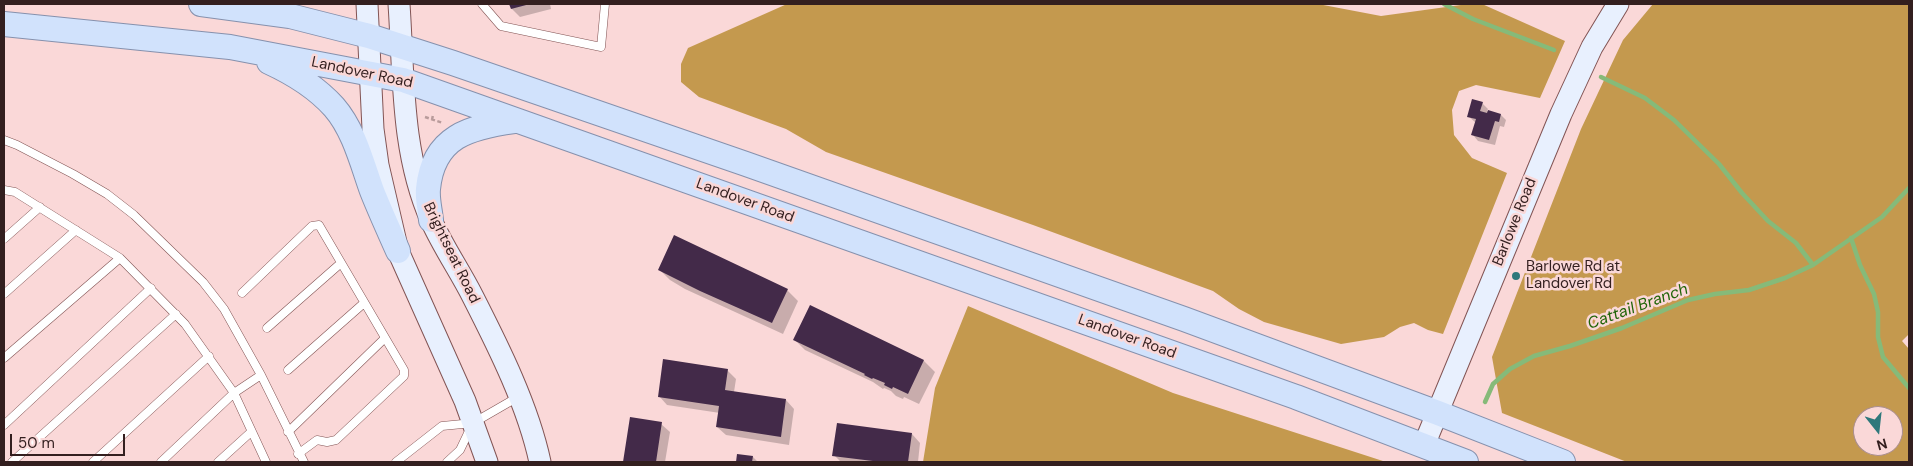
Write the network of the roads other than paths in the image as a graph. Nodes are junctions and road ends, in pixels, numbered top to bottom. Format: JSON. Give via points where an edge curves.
{"nodes":[{"id":1,"x":201,"y":4,"type":"edge"},
{"id":2,"x":319,"y":4,"type":"edge"},
{"id":3,"x":367,"y":4,"type":"edge"},
{"id":4,"x":399,"y":4,"type":"edge"},
{"id":5,"x":482,"y":4,"type":"edge"},
{"id":6,"x":605,"y":4,"type":"edge"},
{"id":7,"x":1618,"y":4,"type":"edge"},
{"id":8,"x":290,"y":16,"type":"junction"},
{"id":9,"x":4,"y":24,"type":"edge"},
{"id":10,"x":369,"y":36,"type":"junction"},
{"id":11,"x":401,"y":46,"type":"junction"},
{"id":12,"x":230,"y":47,"type":"junction"},
{"id":13,"x":371,"y":73,"type":"junction"},
{"id":14,"x":403,"y":80,"type":"junction"},
{"id":15,"x":519,"y":121,"type":"junction"},
{"id":16,"x":4,"y":140,"type":"edge"},
{"id":17,"x":4,"y":190,"type":"edge"},
{"id":18,"x":40,"y":208,"type":"junction"},
{"id":19,"x":431,"y":220,"type":"junction"},
{"id":20,"x":76,"y":230,"type":"junction"},
{"id":21,"x":4,"y":239,"type":"edge"},
{"id":22,"x":398,"y":251,"type":"junction"},
{"id":23,"x":120,"y":258,"type":"junction"},
{"id":24,"x":341,"y":263,"type":"junction"},
{"id":25,"x":151,"y":288,"type":"junction"},
{"id":26,"x":242,"y":293,"type":"dead end"},
{"id":27,"x":4,"y":294,"type":"edge"},
{"id":28,"x":364,"y":303,"type":"junction"},
{"id":29,"x":176,"y":314,"type":"junction"},
{"id":30,"x":267,"y":328,"type":"dead end"},
{"id":31,"x":385,"y":338,"type":"junction"},
{"id":32,"x":208,"y":356,"type":"junction"},
{"id":33,"x":4,"y":358,"type":"edge"},
{"id":34,"x":288,"y":370,"type":"dead end"},
{"id":35,"x":261,"y":375,"type":"junction"},
{"id":36,"x":234,"y":393,"type":"junction"},
{"id":37,"x":518,"y":397,"type":"junction"},
{"id":38,"x":1438,"y":413,"type":"junction"},
{"id":39,"x":473,"y":423,"type":"junction"},
{"id":40,"x":4,"y":425,"type":"edge"},
{"id":41,"x":251,"y":432,"type":"junction"},
{"id":42,"x":288,"y":432,"type":"junction"},
{"id":43,"x":1424,"y":445,"type":"junction"},
{"id":44,"x":298,"y":454,"type":"junction"},
{"id":45,"x":12,"y":462,"type":"edge"},
{"id":46,"x":93,"y":462,"type":"edge"},
{"id":47,"x":161,"y":462,"type":"edge"},
{"id":48,"x":218,"y":462,"type":"edge"},
{"id":49,"x":266,"y":462,"type":"edge"},
{"id":50,"x":304,"y":462,"type":"edge"},
{"id":51,"x":396,"y":462,"type":"edge"},
{"id":52,"x":447,"y":462,"type":"edge"},
{"id":53,"x":487,"y":462,"type":"edge"},
{"id":54,"x":540,"y":462,"type":"edge"},
{"id":55,"x":1466,"y":462,"type":"edge"},
{"id":56,"x":1563,"y":462,"type":"edge"}],
"edges":[{"from":1,"to":8,"type":"main road"},
{"from":2,"to":8,"type":"main road"},
{"from":3,"to":10,"type":"street"},
{"from":4,"to":11,"type":"street","name":"Brightseat Road"},
{"from":5,"to":6,"type":"lane","via":[[501,26],[601,47]]},
{"from":7,"to":38,"type":"street","name":"Barlowe Road","via":[[1592,47],[1561,114]]},
{"from":8,"to":10,"type":"main road"},
{"from":9,"to":12,"type":"main road","name":"Landover Road"},
{"from":10,"to":11,"type":"main road"},
{"from":10,"to":13,"type":"street"},
{"from":11,"to":14,"type":"street","name":"Brightseat Road"},
{"from":11,"to":38,"type":"main road","via":[[1176,316]]},
{"from":12,"to":13,"type":"main road","name":"Landover Road"},
{"from":12,"to":22,"type":"main road","via":[[299,77],[336,109],[357,149]]},
{"from":13,"to":14,"type":"main road","name":"Landover Road"},
{"from":13,"to":22,"type":"street","via":[[378,165]]},
{"from":14,"to":15,"type":"main road","name":"Landover Road"},
{"from":14,"to":19,"type":"street","name":"Brightseat Road","via":[[410,150]]},
{"from":15,"to":19,"type":"main road","via":[[475,128],[456,137],[439,154],[428,190]]},
{"from":15,"to":43,"type":"main road","name":"Landover Road"},
{"from":16,"to":35,"type":"lane","via":[[73,174],[134,215],[203,282],[224,309]]},
{"from":17,"to":18,"type":"lane","via":[[15,192]]},
{"from":18,"to":20,"type":"lane"},
{"from":18,"to":21,"type":"lane"},
{"from":19,"to":37,"type":"street","name":"Brightseat Road","via":[[472,296]]},
{"from":20,"to":23,"type":"lane"},
{"from":20,"to":27,"type":"lane"},
{"from":22,"to":39,"type":"street"},
{"from":23,"to":25,"type":"lane"},
{"from":23,"to":33,"type":"lane"},
{"from":24,"to":26,"type":"lane","via":[[319,225],[312,226]]},
{"from":24,"to":28,"type":"lane"},
{"from":24,"to":30,"type":"lane"},
{"from":25,"to":29,"type":"lane"},
{"from":25,"to":40,"type":"lane"},
{"from":28,"to":31,"type":"lane"},
{"from":28,"to":34,"type":"lane"},
{"from":29,"to":32,"type":"lane"},
{"from":29,"to":45,"type":"lane"},
{"from":31,"to":42,"type":"lane"},
{"from":31,"to":44,"type":"lane","via":[[404,370],[404,376],[336,440],[317,440]]},
{"from":32,"to":36,"type":"lane"},
{"from":32,"to":46,"type":"lane"},
{"from":35,"to":36,"type":"lane"},
{"from":35,"to":42,"type":"lane"},
{"from":36,"to":41,"type":"lane"},
{"from":36,"to":47,"type":"lane"},
{"from":37,"to":39,"type":"lane"},
{"from":37,"to":54,"type":"street","name":"Brightseat Road"},
{"from":38,"to":43,"type":"street","name":"Barlowe Road"},
{"from":38,"to":56,"type":"main road"},
{"from":39,"to":51,"type":"lane","via":[[442,426]]},
{"from":39,"to":52,"type":"lane","via":[[460,450]]},
{"from":39,"to":53,"type":"street"},
{"from":41,"to":48,"type":"lane"},
{"from":41,"to":49,"type":"lane"},
{"from":42,"to":44,"type":"lane"},
{"from":43,"to":55,"type":"main road","name":"Landover Road"},
{"from":44,"to":50,"type":"lane"}]}
